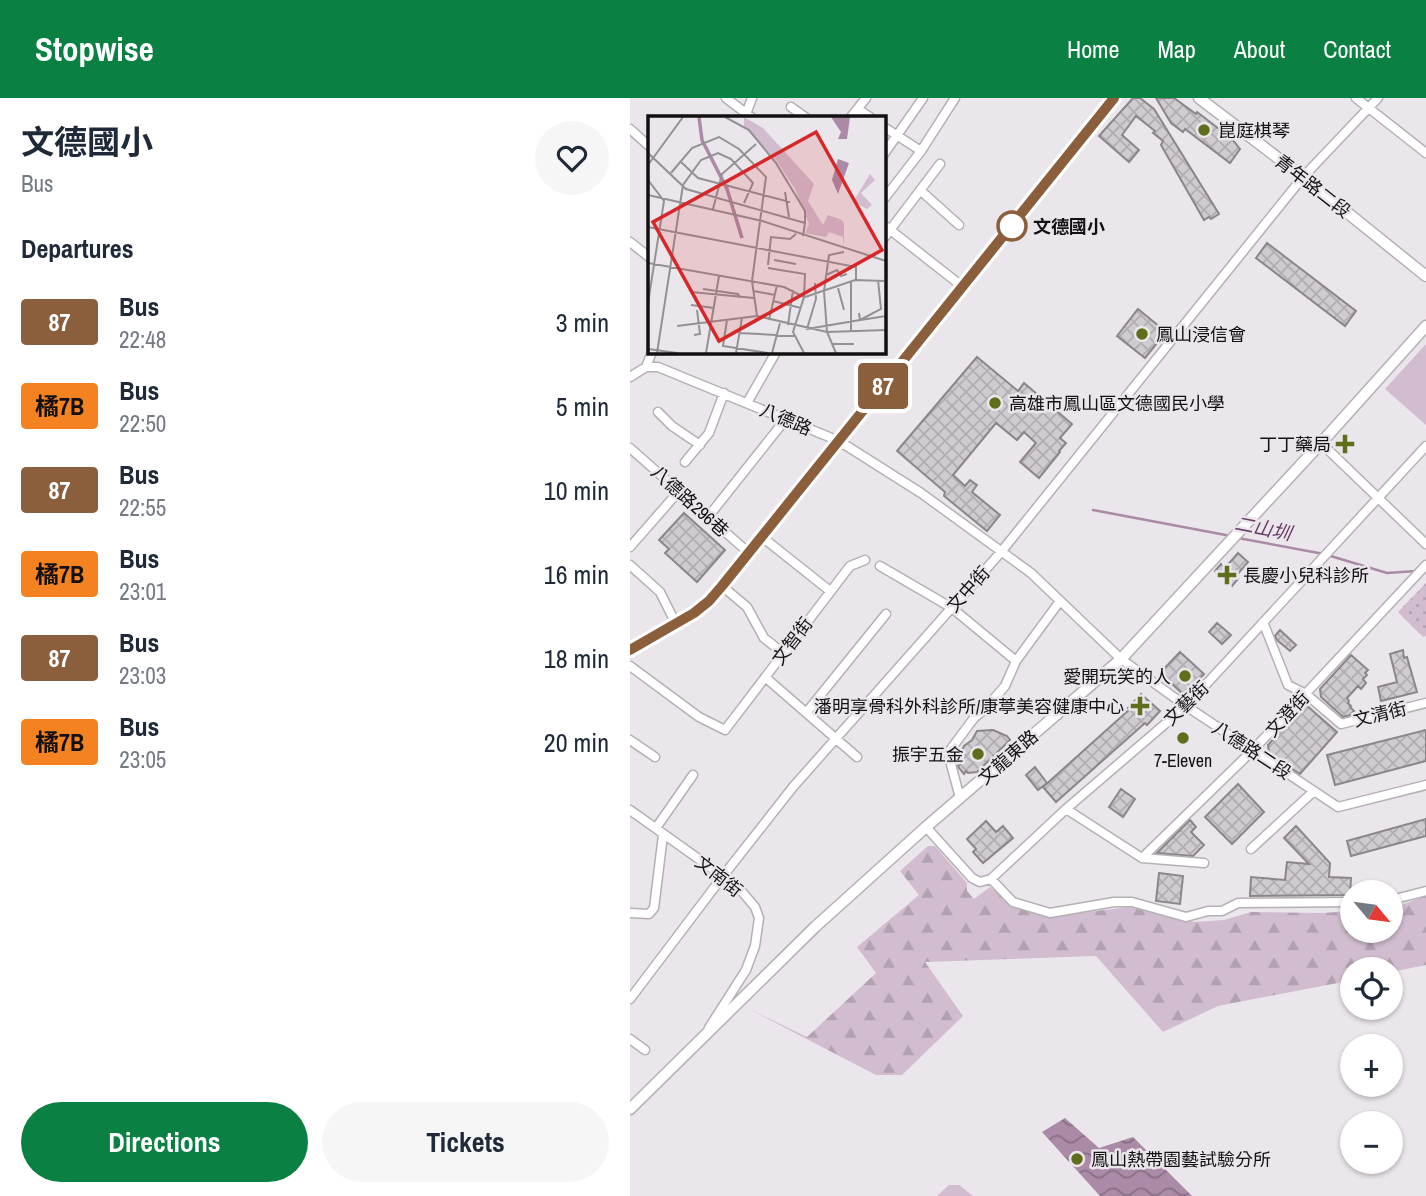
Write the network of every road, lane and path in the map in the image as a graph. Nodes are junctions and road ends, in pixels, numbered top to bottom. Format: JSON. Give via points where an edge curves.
{"nodes":[{"id":1,"x":726,"y":98,"type":"edge"},
{"id":2,"x":752,"y":98,"type":"edge"},
{"id":3,"x":866,"y":98,"type":"edge"},
{"id":4,"x":923,"y":98,"type":"edge"},
{"id":5,"x":955,"y":98,"type":"edge"},
{"id":6,"x":1114,"y":98,"type":"edge"},
{"id":7,"x":1199,"y":98,"type":"edge"},
{"id":8,"x":1356,"y":98,"type":"edge"},
{"id":9,"x":1378,"y":98,"type":"edge"},
{"id":10,"x":791,"y":107,"type":"dead end"},
{"id":11,"x":1369,"y":108,"type":"junction"},
{"id":12,"x":858,"y":109,"type":"junction"},
{"id":13,"x":747,"y":116,"type":"edge"},
{"id":14,"x":804,"y":116,"type":"edge"},
{"id":15,"x":852,"y":116,"type":"edge"},
{"id":16,"x":868,"y":116,"type":"edge"},
{"id":17,"x":886,"y":128,"type":"edge"},
{"id":18,"x":630,"y":129,"type":"edge"},
{"id":19,"x":897,"y":135,"type":"junction"},
{"id":20,"x":648,"y":145,"type":"edge"},
{"id":21,"x":921,"y":151,"type":"junction"},
{"id":22,"x":886,"y":152,"type":"edge"},
{"id":23,"x":1426,"y":153,"type":"edge"},
{"id":24,"x":940,"y":164,"type":"dead end"},
{"id":25,"x":1303,"y":177,"type":"junction"},
{"id":26,"x":920,"y":190,"type":"junction"},
{"id":27,"x":886,"y":197,"type":"edge"},
{"id":28,"x":959,"y":225,"type":"dead end"},
{"id":29,"x":887,"y":227,"type":"edge"},
{"id":30,"x":630,"y":242,"type":"edge"},
{"id":31,"x":648,"y":256,"type":"edge"},
{"id":32,"x":1426,"y":276,"type":"edge"},
{"id":33,"x":963,"y":287,"type":"junction"},
{"id":34,"x":1426,"y":326,"type":"edge"},
{"id":35,"x":651,"y":354,"type":"edge"},
{"id":36,"x":775,"y":354,"type":"edge"},
{"id":37,"x":646,"y":367,"type":"junction"},
{"id":38,"x":630,"y":377,"type":"edge"},
{"id":39,"x":724,"y":393,"type":"junction"},
{"id":40,"x":747,"y":402,"type":"junction"},
{"id":41,"x":658,"y":412,"type":"dead end"},
{"id":42,"x":785,"y":420,"type":"junction"},
{"id":43,"x":839,"y":441,"type":"junction"},
{"id":44,"x":1321,"y":443,"type":"junction"},
{"id":45,"x":700,"y":445,"type":"junction"},
{"id":46,"x":1426,"y":446,"type":"edge"},
{"id":47,"x":630,"y":448,"type":"edge"},
{"id":48,"x":685,"y":462,"type":"dead end"},
{"id":49,"x":679,"y":491,"type":"junction"},
{"id":50,"x":1378,"y":498,"type":"junction"},
{"id":51,"x":708,"y":517,"type":"junction"},
{"id":52,"x":762,"y":537,"type":"junction"},
{"id":53,"x":1426,"y":544,"type":"edge"},
{"id":54,"x":630,"y":547,"type":"edge"},
{"id":55,"x":1001,"y":552,"type":"junction"},
{"id":56,"x":750,"y":553,"type":"junction"},
{"id":57,"x":865,"y":560,"type":"dead end"},
{"id":58,"x":630,"y":565,"type":"edge"},
{"id":59,"x":880,"y":566,"type":"dead end"},
{"id":60,"x":1425,"y":566,"type":"edge"},
{"id":61,"x":722,"y":586,"type":"junction"},
{"id":62,"x":830,"y":591,"type":"junction"},
{"id":63,"x":1060,"y":601,"type":"junction"},
{"id":64,"x":951,"y":608,"type":"junction"},
{"id":65,"x":886,"y":614,"type":"dead end"},
{"id":66,"x":1264,"y":622,"type":"junction"},
{"id":67,"x":676,"y":624,"type":"junction"},
{"id":68,"x":630,"y":650,"type":"edge"},
{"id":69,"x":783,"y":653,"type":"junction"},
{"id":70,"x":1121,"y":659,"type":"junction"},
{"id":71,"x":1016,"y":661,"type":"junction"},
{"id":72,"x":630,"y":666,"type":"edge"},
{"id":73,"x":765,"y":677,"type":"junction"},
{"id":74,"x":1306,"y":694,"type":"junction"},
{"id":75,"x":1426,"y":703,"type":"edge"},
{"id":76,"x":1186,"y":706,"type":"junction"},
{"id":77,"x":806,"y":713,"type":"junction"},
{"id":78,"x":835,"y":739,"type":"junction"},
{"id":79,"x":630,"y":740,"type":"edge"},
{"id":80,"x":1253,"y":750,"type":"junction"},
{"id":81,"x":655,"y":757,"type":"dead end"},
{"id":82,"x":857,"y":757,"type":"dead end"},
{"id":83,"x":693,"y":775,"type":"dead end"},
{"id":84,"x":1426,"y":785,"type":"edge"},
{"id":85,"x":1314,"y":791,"type":"junction"},
{"id":86,"x":960,"y":798,"type":"junction"},
{"id":87,"x":1066,"y":809,"type":"junction"},
{"id":88,"x":630,"y":810,"type":"edge"},
{"id":89,"x":926,"y":827,"type":"junction"},
{"id":90,"x":656,"y":828,"type":"junction"},
{"id":91,"x":663,"y":835,"type":"junction"},
{"id":92,"x":1251,"y":849,"type":"dead end"},
{"id":93,"x":1142,"y":858,"type":"junction"},
{"id":94,"x":1204,"y":863,"type":"dead end"},
{"id":95,"x":723,"y":876,"type":"junction"},
{"id":96,"x":990,"y":879,"type":"junction"},
{"id":97,"x":1426,"y":891,"type":"edge"},
{"id":98,"x":1404,"y":897,"type":"edge"},
{"id":99,"x":1340,"y":902,"type":"edge"},
{"id":100,"x":630,"y":913,"type":"edge"},
{"id":101,"x":630,"y":999,"type":"edge"},
{"id":102,"x":701,"y":1039,"type":"junction"},
{"id":103,"x":630,"y":1040,"type":"edge"},
{"id":104,"x":645,"y":1050,"type":"dead end"},
{"id":105,"x":630,"y":1109,"type":"edge"}],
"edges":[{"from":1,"to":13,"type":"street"},
{"from":2,"to":13,"type":"street"},
{"from":3,"to":12,"type":"street"},
{"from":4,"to":19,"type":"street"},
{"from":5,"to":21,"type":"street"},
{"from":6,"to":33,"type":"street"},
{"from":7,"to":25,"type":"street","name":"青年路二段"},
{"from":8,"to":11,"type":"street"},
{"from":9,"to":11,"type":"street","name":"文中街"},
{"from":10,"to":14,"type":"street"},
{"from":11,"to":23,"type":"street"},
{"from":11,"to":25,"type":"street","name":"文中街"},
{"from":12,"to":15,"type":"street"},
{"from":12,"to":16,"type":"street"},
{"from":17,"to":19,"type":"street"},
{"from":18,"to":20,"type":"street"},
{"from":19,"to":21,"type":"street"},
{"from":19,"to":22,"type":"street"},
{"from":21,"to":27,"type":"street"},
{"from":24,"to":26,"type":"street"},
{"from":25,"to":32,"type":"street","name":"青年路二段"},
{"from":25,"to":55,"type":"street","name":"文中街"},
{"from":26,"to":28,"type":"street"},
{"from":26,"to":29,"type":"street"},
{"from":29,"to":33,"type":"street"},
{"from":30,"to":31,"type":"street"},
{"from":33,"to":43,"type":"street"},
{"from":34,"to":44,"type":"street","name":"文龍東路"},
{"from":35,"to":37,"type":"street"},
{"from":36,"to":40,"type":"street"},
{"from":37,"to":38,"type":"street"},
{"from":37,"to":39,"type":"street","name":"八德路","via":[[658,367]]},
{"from":39,"to":40,"type":"street","name":"八德路"},
{"from":39,"to":45,"type":"street"},
{"from":40,"to":42,"type":"street","name":"八德路"},
{"from":41,"to":45,"type":"street"},
{"from":42,"to":43,"type":"street","name":"八德路"},
{"from":42,"to":51,"type":"street"},
{"from":43,"to":52,"type":"street"},
{"from":43,"to":55,"type":"street","name":"八德路"},
{"from":44,"to":50,"type":"street"},
{"from":44,"to":70,"type":"street","name":"文龍東路"},
{"from":45,"to":48,"type":"street"},
{"from":46,"to":50,"type":"street","name":"文藝街"},
{"from":47,"to":49,"type":"street","name":"八德路296巷"},
{"from":49,"to":51,"type":"street","name":"八德路296巷"},
{"from":49,"to":54,"type":"street"},
{"from":50,"to":53,"type":"street"},
{"from":50,"to":66,"type":"street","name":"文藝街"},
{"from":51,"to":56,"type":"street","name":"八德路296巷"},
{"from":52,"to":56,"type":"street"},
{"from":52,"to":62,"type":"street"},
{"from":55,"to":63,"type":"street","name":"八德路二段"},
{"from":55,"to":64,"type":"street","name":"文中街"},
{"from":56,"to":61,"type":"street"},
{"from":57,"to":62,"type":"street","name":"文智街","via":[[850,566]]},
{"from":58,"to":67,"type":"street","via":[[660,592]]},
{"from":59,"to":64,"type":"street"},
{"from":60,"to":74,"type":"street","name":"文澄街"},
{"from":61,"to":67,"type":"street"},
{"from":61,"to":69,"type":"street","via":[[747,607],[764,638]]},
{"from":62,"to":69,"type":"street","name":"文智街"},
{"from":63,"to":70,"type":"street","name":"八德路二段"},
{"from":63,"to":71,"type":"street"},
{"from":64,"to":71,"type":"street"},
{"from":64,"to":78,"type":"street","name":"文中街"},
{"from":65,"to":77,"type":"street"},
{"from":66,"to":74,"type":"street","name":"文清街","via":[[1288,685]]},
{"from":66,"to":76,"type":"street","name":"文藝街"},
{"from":67,"to":68,"type":"street"},
{"from":69,"to":73,"type":"street","name":"文智街"},
{"from":70,"to":76,"type":"street","name":"八德路二段"},
{"from":70,"to":86,"type":"street","name":"文龍東路"},
{"from":71,"to":86,"type":"street","via":[[1005,686],[948,753]]},
{"from":72,"to":73,"type":"street","name":"文智街","via":[[724,730]]},
{"from":73,"to":77,"type":"street"},
{"from":74,"to":75,"type":"street","name":"文清街","via":[[1341,724]]},
{"from":74,"to":80,"type":"street","name":"文澄街"},
{"from":76,"to":80,"type":"street","name":"八德路二段"},
{"from":76,"to":87,"type":"street","name":"文藝街"},
{"from":77,"to":78,"type":"street"},
{"from":78,"to":82,"type":"street"},
{"from":78,"to":95,"type":"street","name":"文中街"},
{"from":79,"to":81,"type":"street"},
{"from":80,"to":85,"type":"street","name":"八德路二段"},
{"from":80,"to":93,"type":"street","name":"文澄街"},
{"from":83,"to":90,"type":"street"},
{"from":84,"to":85,"type":"street","name":"八德路二段","via":[[1338,807]]},
{"from":85,"to":92,"type":"street"},
{"from":86,"to":89,"type":"street","name":"文龍東路"},
{"from":87,"to":93,"type":"street"},
{"from":87,"to":96,"type":"street","name":"文藝街"},
{"from":88,"to":90,"type":"street","name":"文南街"},
{"from":89,"to":96,"type":"street","via":[[972,878],[980,882]]},
{"from":89,"to":102,"type":"street","name":"文龍東路"},
{"from":90,"to":91,"type":"street","name":"文南街"},
{"from":91,"to":95,"type":"street","name":"文南街"},
{"from":91,"to":100,"type":"street","via":[[653,908],[649,914]]},
{"from":93,"to":94,"type":"street"},
{"from":95,"to":101,"type":"street","name":"文中街"},
{"from":95,"to":102,"type":"street","name":"文南街","via":[[738,887],[760,918],[746,970]]},
{"from":96,"to":99,"type":"street","via":[[1013,902],[1050,913],[1132,902],[1186,917],[1223,911],[1238,903]]},
{"from":97,"to":98,"type":"street"},
{"from":102,"to":105,"type":"street","name":"文龍東路"},
{"from":103,"to":104,"type":"street"}]}
